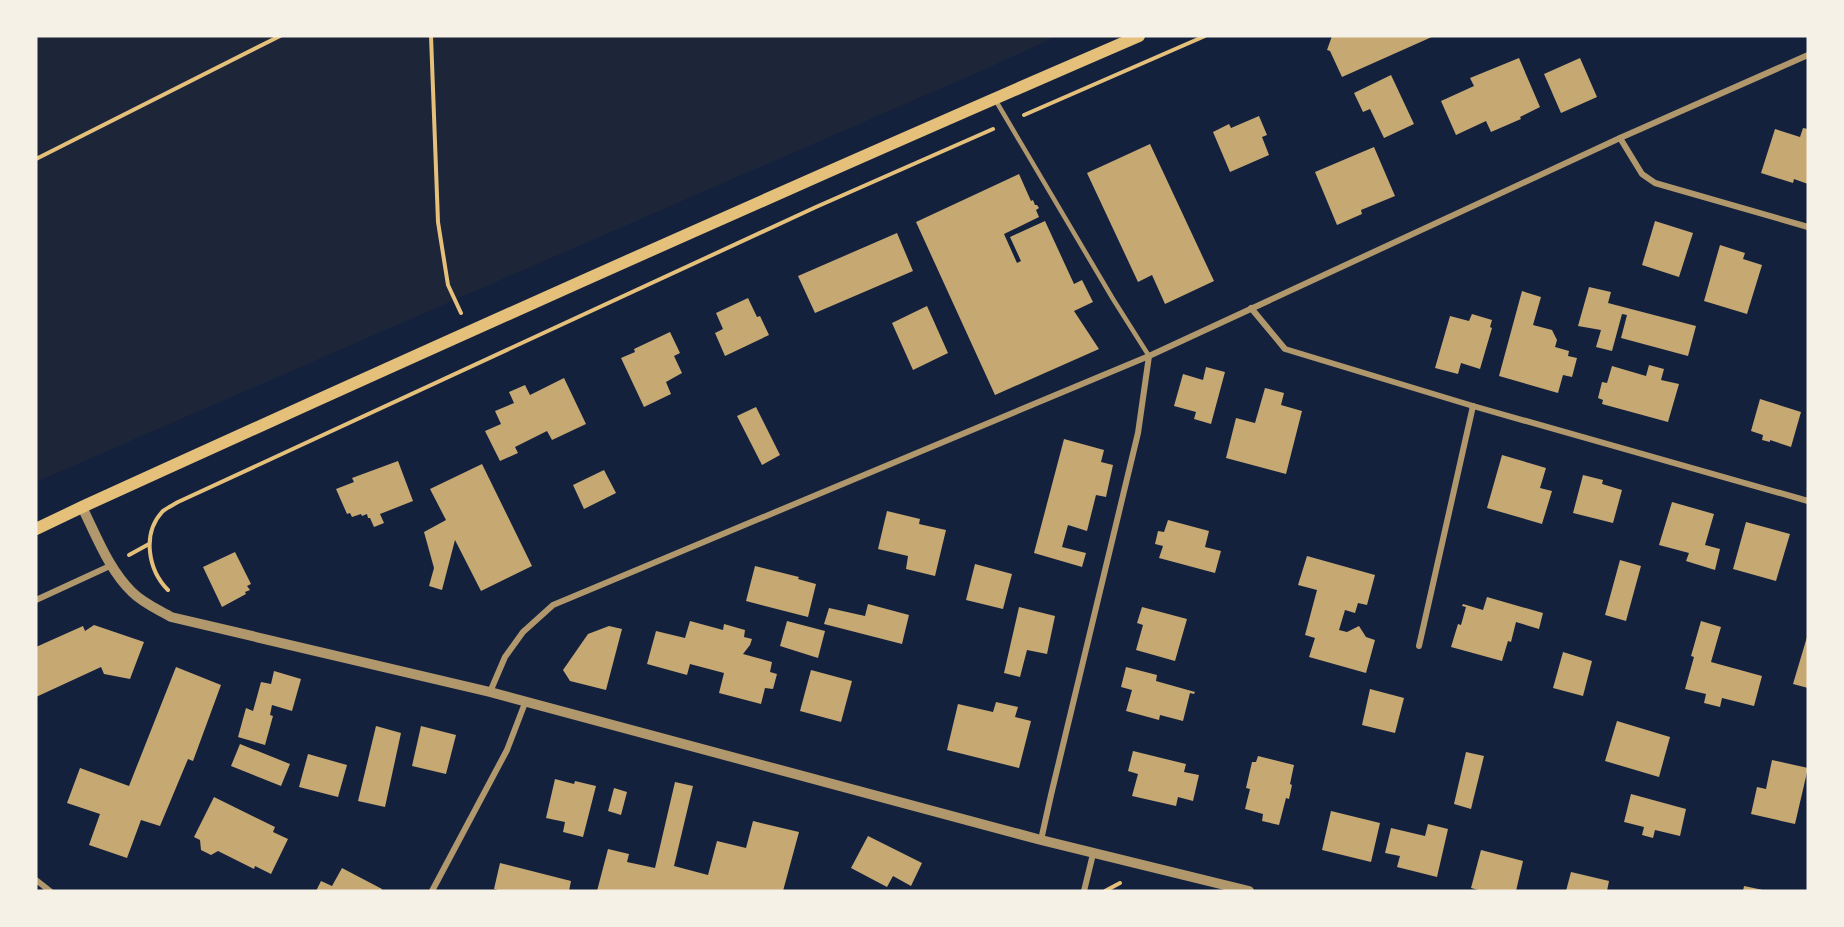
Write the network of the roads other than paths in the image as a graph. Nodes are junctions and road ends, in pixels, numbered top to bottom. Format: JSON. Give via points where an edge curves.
{"nodes":[{"id":1,"x":1139,"y":36,"type":"edge"},
{"id":2,"x":1808,"y":55,"type":"edge"},
{"id":3,"x":994,"y":99,"type":"junction"},
{"id":4,"x":1620,"y":138,"type":"junction"},
{"id":5,"x":1808,"y":227,"type":"edge"},
{"id":6,"x":1251,"y":308,"type":"junction"},
{"id":7,"x":1149,"y":356,"type":"junction"},
{"id":8,"x":1473,"y":406,"type":"junction"},
{"id":9,"x":1808,"y":501,"type":"edge"},
{"id":10,"x":82,"y":507,"type":"junction"},
{"id":11,"x":36,"y":529,"type":"edge"},
{"id":12,"x":112,"y":565,"type":"junction"},
{"id":13,"x":36,"y":600,"type":"edge"},
{"id":14,"x":1419,"y":646,"type":"dead end"},
{"id":15,"x":490,"y":692,"type":"junction"},
{"id":16,"x":525,"y":703,"type":"junction"},
{"id":17,"x":1041,"y":840,"type":"junction"},
{"id":18,"x":1094,"y":854,"type":"junction"},
{"id":19,"x":36,"y":880,"type":"edge"},
{"id":20,"x":50,"y":891,"type":"edge"},
{"id":21,"x":432,"y":891,"type":"edge"},
{"id":22,"x":1084,"y":891,"type":"edge"},
{"id":23,"x":1249,"y":891,"type":"edge"}],
"edges":[{"from":1,"to":3,"type":"main road"},
{"from":2,"to":4,"type":"street"},
{"from":3,"to":7,"type":"lane"},
{"from":3,"to":10,"type":"main road","via":[[469,330]]},
{"from":4,"to":5,"type":"street","via":[[1642,174],[1655,183]]},
{"from":4,"to":6,"type":"street"},
{"from":6,"to":7,"type":"street"},
{"from":6,"to":8,"type":"street","via":[[1284,349]]},
{"from":7,"to":15,"type":"street","via":[[553,605],[523,632],[505,657]]},
{"from":7,"to":17,"type":"street","via":[[1138,433]]},
{"from":8,"to":9,"type":"street"},
{"from":8,"to":14,"type":"street"},
{"from":10,"to":11,"type":"main road"},
{"from":10,"to":12,"type":"street"},
{"from":12,"to":13,"type":"street"},
{"from":12,"to":15,"type":"street","via":[[130,590],[171,617]]},
{"from":15,"to":16,"type":"street"},
{"from":16,"to":17,"type":"street"},
{"from":16,"to":21,"type":"street","via":[[507,750]]},
{"from":17,"to":18,"type":"street"},
{"from":18,"to":22,"type":"street"},
{"from":18,"to":23,"type":"street"},
{"from":19,"to":20,"type":"street"}]}
